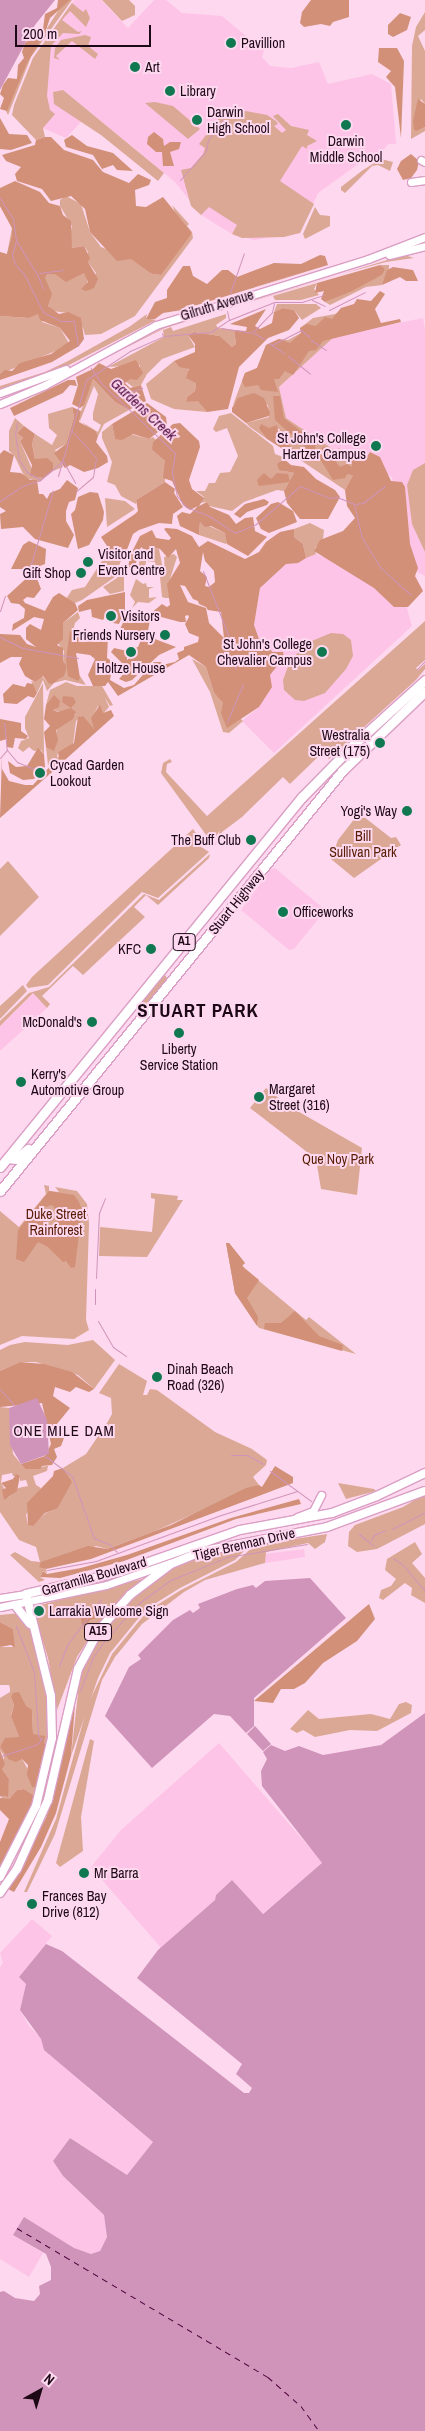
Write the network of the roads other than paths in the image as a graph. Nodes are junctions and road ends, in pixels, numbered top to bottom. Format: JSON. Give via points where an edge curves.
{"nodes":[{"id":1,"x":425,"y":180,"type":"edge"},
{"id":2,"x":411,"y":182,"type":"dead end"},
{"id":3,"x":425,"y":237,"type":"edge"},
{"id":4,"x":425,"y":246,"type":"edge"},
{"id":5,"x":368,"y":260,"type":"junction"},
{"id":6,"x":74,"y":368,"type":"junction"},
{"id":7,"x":18,"y":389,"type":"junction"},
{"id":8,"x":0,"y":393,"type":"edge"},
{"id":9,"x":0,"y":398,"type":"edge"},
{"id":10,"x":0,"y":404,"type":"edge"},
{"id":11,"x":425,"y":680,"type":"edge"},
{"id":12,"x":425,"y":691,"type":"edge"},
{"id":13,"x":404,"y":704,"type":"junction"},
{"id":14,"x":326,"y":772,"type":"junction"},
{"id":15,"x":336,"y":779,"type":"junction"},
{"id":16,"x":234,"y":880,"type":"junction"},
{"id":17,"x":246,"y":890,"type":"junction"},
{"id":18,"x":164,"y":967,"type":"junction"},
{"id":19,"x":176,"y":977,"type":"junction"},
{"id":20,"x":87,"y":1061,"type":"junction"},
{"id":21,"x":98,"y":1070,"type":"junction"},
{"id":22,"x":57,"y":1121,"type":"junction"},
{"id":23,"x":8,"y":1158,"type":"junction"},
{"id":24,"x":21,"y":1166,"type":"junction"},
{"id":25,"x":0,"y":1168,"type":"edge"},
{"id":26,"x":0,"y":1175,"type":"edge"},
{"id":27,"x":0,"y":1192,"type":"edge"},
{"id":28,"x":425,"y":1473,"type":"edge"},
{"id":29,"x":425,"y":1491,"type":"edge"},
{"id":30,"x":321,"y":1495,"type":"dead end"},
{"id":31,"x":290,"y":1520,"type":"junction"},
{"id":32,"x":177,"y":1561,"type":"junction"},
{"id":33,"x":29,"y":1594,"type":"junction"},
{"id":34,"x":0,"y":1598,"type":"edge"},
{"id":35,"x":30,"y":1603,"type":"junction"},
{"id":36,"x":15,"y":1606,"type":"junction"},
{"id":37,"x":0,"y":1607,"type":"edge"},
{"id":38,"x":34,"y":1630,"type":"junction"},
{"id":39,"x":0,"y":1877,"type":"edge"},
{"id":40,"x":0,"y":1894,"type":"edge"}],
"edges":[{"from":1,"to":2,"type":"street"},
{"from":3,"to":5,"type":"street","name":"Gilruth Avenue"},
{"from":4,"to":5,"type":"street","name":"Gilruth Avenue"},
{"from":5,"to":6,"type":"street","name":"Gilruth Avenue","via":[[167,321]]},
{"from":6,"to":7,"type":"street","name":"Gilruth Avenue"},
{"from":6,"to":10,"type":"street","name":"Gilruth Avenue","via":[[45,385]]},
{"from":7,"to":8,"type":"street","name":"Gilruth Avenue"},
{"from":7,"to":9,"type":"street"},
{"from":11,"to":13,"type":"highway","name":"Stuart Highway","number":"A1"},
{"from":12,"to":13,"type":"highway","name":"Stuart Highway","number":"A1"},
{"from":13,"to":14,"type":"highway","name":"Stuart Highway","number":"A1"},
{"from":13,"to":15,"type":"highway","name":"Stuart Highway","number":"A1"},
{"from":14,"to":15,"type":"highway"},
{"from":14,"to":16,"type":"highway","name":"Stuart Highway","number":"A1"},
{"from":15,"to":17,"type":"highway","name":"Stuart Highway","number":"A1"},
{"from":16,"to":17,"type":"highway"},
{"from":16,"to":18,"type":"highway","name":"Stuart Highway","number":"A1"},
{"from":17,"to":19,"type":"highway","name":"Stuart Highway","number":"A1"},
{"from":18,"to":19,"type":"highway"},
{"from":18,"to":20,"type":"highway","name":"Stuart Highway","number":"A1"},
{"from":19,"to":21,"type":"highway","name":"Stuart Highway","number":"A1"},
{"from":20,"to":21,"type":"highway"},
{"from":20,"to":23,"type":"highway","name":"Stuart Highway","number":"A1"},
{"from":21,"to":22,"type":"highway","name":"Stuart Highway","number":"A1"},
{"from":22,"to":23,"type":"highway","via":[[20,1157]]},
{"from":22,"to":24,"type":"highway","name":"Stuart Highway","number":"A1"},
{"from":23,"to":25,"type":"highway","name":"Stuart Highway","number":"A1"},
{"from":24,"to":26,"type":"highway","via":[[10,1166]]},
{"from":24,"to":27,"type":"highway","name":"Stuart Highway","number":"A1"},
{"from":28,"to":31,"type":"main road","name":"Garramilla Boulevard","via":[[332,1513]]},
{"from":29,"to":32,"type":"main road","name":"Tiger Brennan Drive","number":"A15","via":[[327,1527],[234,1544]]},
{"from":30,"to":31,"type":"street","via":[[313,1511]]},
{"from":31,"to":33,"type":"main road","name":"Garramilla Boulevard","via":[[240,1530],[120,1572]]},
{"from":32,"to":35,"type":"street","name":"Garramilla Boulevard","via":[[123,1581]]},
{"from":32,"to":40,"type":"main road","name":"Tiger Brennan Drive","number":"A15","via":[[130,1595],[89,1647],[70,1694],[61,1749],[42,1816]]},
{"from":33,"to":34,"type":"street","name":"Garramilla Boulevard"},
{"from":33,"to":35,"type":"main road"},
{"from":35,"to":36,"type":"street","name":"Garramilla Boulevard"},
{"from":35,"to":38,"type":"main road"},
{"from":36,"to":37,"type":"street","name":"Garramilla Boulevard"},
{"from":36,"to":38,"type":"main road"},
{"from":38,"to":39,"type":"main road","via":[[51,1696],[51,1750],[36,1806]]}]}
